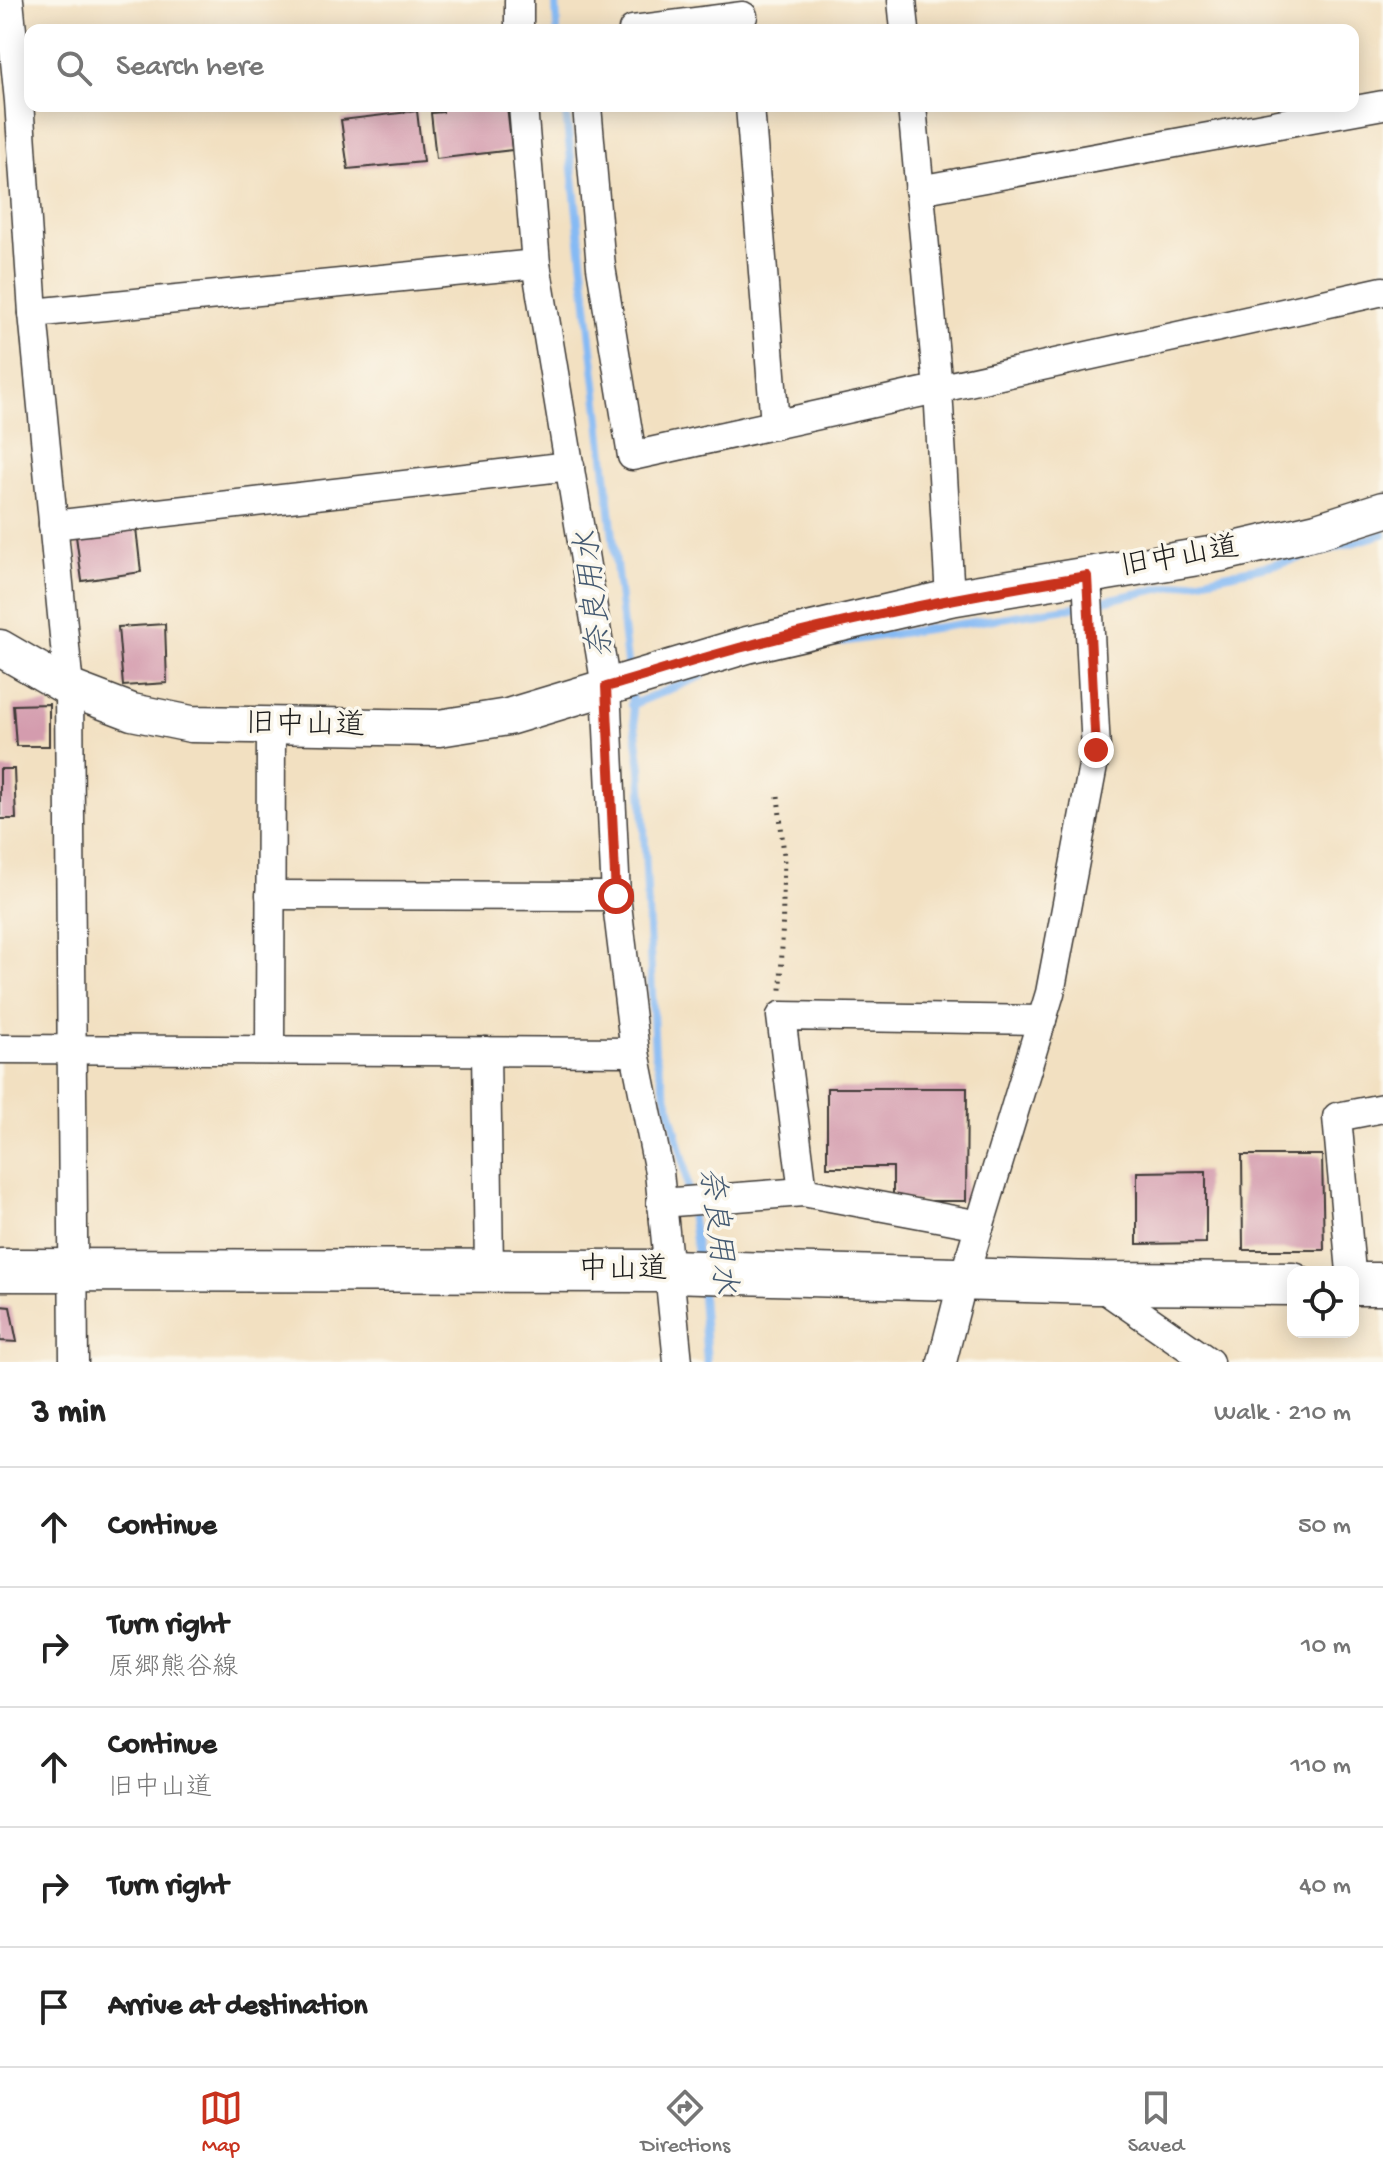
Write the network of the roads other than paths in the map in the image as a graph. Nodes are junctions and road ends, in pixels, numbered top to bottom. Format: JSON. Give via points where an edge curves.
{"nodes":[{"id":1,"x":9,"y":0,"type":"edge"},
{"id":2,"x":519,"y":0,"type":"edge"},
{"id":3,"x":902,"y":0,"type":"edge"},
{"id":4,"x":742,"y":15,"type":"edge"},
{"id":5,"x":519,"y":24,"type":"edge"},
{"id":6,"x":677,"y":24,"type":"edge"},
{"id":7,"x":904,"y":24,"type":"edge"},
{"id":8,"x":16,"y":101,"type":"edge"},
{"id":9,"x":1383,"y":105,"type":"edge"},
{"id":10,"x":1359,"y":109,"type":"edge"},
{"id":11,"x":523,"y":112,"type":"edge"},
{"id":12,"x":588,"y":112,"type":"edge"},
{"id":13,"x":750,"y":112,"type":"edge"},
{"id":14,"x":912,"y":112,"type":"edge"},
{"id":15,"x":1345,"y":112,"type":"edge"},
{"id":16,"x":919,"y":190,"type":"junction"},
{"id":17,"x":536,"y":264,"type":"junction"},
{"id":18,"x":1383,"y":291,"type":"edge"},
{"id":19,"x":33,"y":313,"type":"junction"},
{"id":20,"x":938,"y":389,"type":"junction"},
{"id":21,"x":775,"y":425,"type":"junction"},
{"id":22,"x":570,"y":466,"type":"junction"},
{"id":23,"x":1383,"y":510,"type":"edge"},
{"id":24,"x":53,"y":525,"type":"junction"},
{"id":25,"x":1087,"y":576,"type":"junction"},
{"id":26,"x":950,"y":598,"type":"junction"},
{"id":27,"x":0,"y":648,"type":"edge"},
{"id":28,"x":625,"y":681,"type":"junction"},
{"id":29,"x":69,"y":688,"type":"junction"},
{"id":30,"x":271,"y":727,"type":"junction"},
{"id":31,"x":270,"y":895,"type":"junction"},
{"id":32,"x":616,"y":896,"type":"junction"},
{"id":33,"x":1042,"y":1020,"type":"junction"},
{"id":34,"x":0,"y":1049,"type":"edge"},
{"id":35,"x":72,"y":1049,"type":"junction"},
{"id":36,"x":270,"y":1050,"type":"junction"},
{"id":37,"x":486,"y":1051,"type":"junction"},
{"id":38,"x":635,"y":1052,"type":"junction"},
{"id":39,"x":1383,"y":1108,"type":"edge"},
{"id":40,"x":803,"y":1192,"type":"junction"},
{"id":41,"x":671,"y":1202,"type":"junction"},
{"id":42,"x":980,"y":1225,"type":"junction"},
{"id":43,"x":1350,"y":1266,"type":"edge"},
{"id":44,"x":0,"y":1270,"type":"edge"},
{"id":45,"x":75,"y":1271,"type":"junction"},
{"id":46,"x":489,"y":1271,"type":"junction"},
{"id":47,"x":689,"y":1272,"type":"junction"},
{"id":48,"x":963,"y":1280,"type":"junction"},
{"id":49,"x":1096,"y":1283,"type":"junction"},
{"id":50,"x":1287,"y":1284,"type":"edge"},
{"id":51,"x":1359,"y":1284,"type":"edge"},
{"id":52,"x":1383,"y":1284,"type":"edge"},
{"id":53,"x":74,"y":1362,"type":"edge"},
{"id":54,"x":678,"y":1362,"type":"edge"},
{"id":55,"x":942,"y":1362,"type":"edge"},
{"id":56,"x":1209,"y":1362,"type":"edge"}],
"edges":[{"from":1,"to":8,"type":"street"},
{"from":2,"to":5,"type":"street"},
{"from":3,"to":7,"type":"street"},
{"from":4,"to":6,"type":"street"},
{"from":8,"to":19,"type":"street"},
{"from":9,"to":10,"type":"street"},
{"from":11,"to":17,"type":"street"},
{"from":12,"to":21,"type":"street","via":[[601,267],[632,456]]},
{"from":13,"to":21,"type":"street"},
{"from":14,"to":16,"type":"street"},
{"from":15,"to":16,"type":"street"},
{"from":16,"to":20,"type":"street"},
{"from":17,"to":19,"type":"street"},
{"from":17,"to":22,"type":"street"},
{"from":18,"to":20,"type":"street"},
{"from":19,"to":24,"type":"street"},
{"from":20,"to":21,"type":"street"},
{"from":20,"to":26,"type":"street"},
{"from":22,"to":24,"type":"street"},
{"from":22,"to":28,"type":"street"},
{"from":23,"to":25,"type":"main road","name":"旧中山道","via":[[1222,553]]},
{"from":24,"to":29,"type":"street"},
{"from":25,"to":26,"type":"main road","name":"旧中山道"},
{"from":25,"to":33,"type":"street","via":[[1096,750]]},
{"from":26,"to":28,"type":"main road","name":"旧中山道","via":[[747,645]]},
{"from":27,"to":29,"type":"main road","name":"旧中山道"},
{"from":28,"to":30,"type":"main road","name":"旧中山道","via":[[508,717],[439,728]]},
{"from":28,"to":32,"type":"street"},
{"from":29,"to":30,"type":"main road","name":"旧中山道","via":[[132,712],[191,724]]},
{"from":29,"to":35,"type":"street"},
{"from":30,"to":31,"type":"street"},
{"from":31,"to":32,"type":"street"},
{"from":31,"to":36,"type":"street"},
{"from":32,"to":38,"type":"street"},
{"from":33,"to":40,"type":"street","via":[[781,1016]]},
{"from":33,"to":42,"type":"street"},
{"from":34,"to":35,"type":"street"},
{"from":35,"to":36,"type":"street"},
{"from":35,"to":45,"type":"street"},
{"from":36,"to":37,"type":"street"},
{"from":37,"to":38,"type":"street"},
{"from":37,"to":46,"type":"street"},
{"from":38,"to":41,"type":"street","via":[[659,1172]]},
{"from":39,"to":43,"type":"street","via":[[1337,1117]]},
{"from":40,"to":41,"type":"street"},
{"from":40,"to":42,"type":"street"},
{"from":41,"to":47,"type":"street"},
{"from":42,"to":48,"type":"street"},
{"from":44,"to":45,"type":"highway","name":"中山道"},
{"from":45,"to":46,"type":"highway","name":"中山道"},
{"from":45,"to":53,"type":"street"},
{"from":46,"to":47,"type":"highway","name":"中山道"},
{"from":47,"to":48,"type":"highway","name":"中山道"},
{"from":47,"to":54,"type":"street"},
{"from":48,"to":49,"type":"highway","name":"中山道"},
{"from":48,"to":55,"type":"street"},
{"from":49,"to":50,"type":"highway","name":"中山道"},
{"from":49,"to":56,"type":"street"},
{"from":51,"to":52,"type":"highway"}]}
